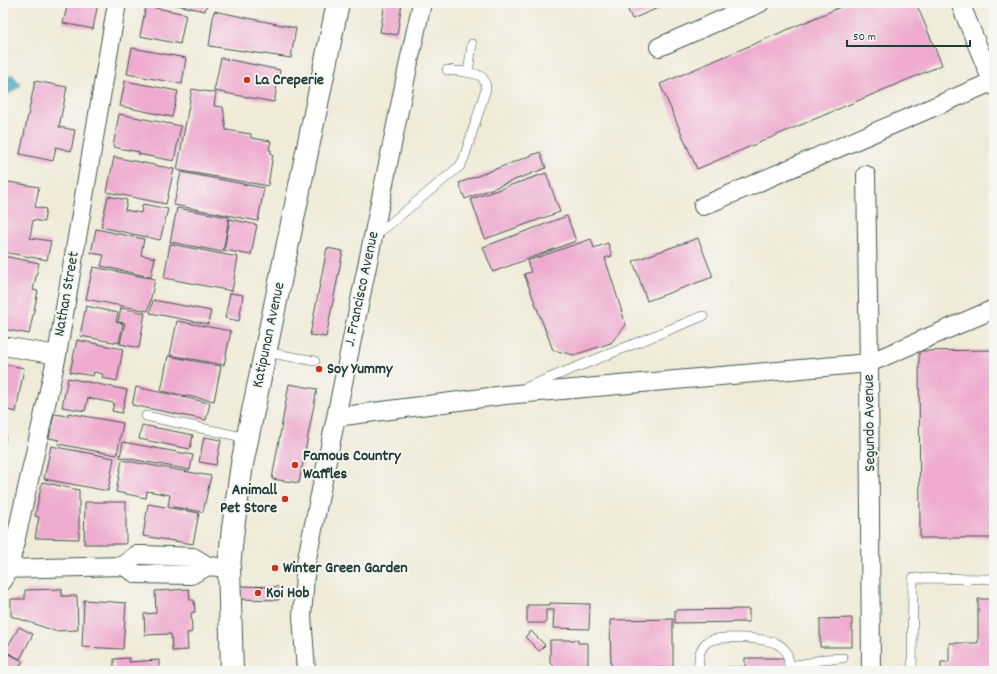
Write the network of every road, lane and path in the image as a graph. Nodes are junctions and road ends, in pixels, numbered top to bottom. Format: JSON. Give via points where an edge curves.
{"nodes":[{"id":1,"x":117,"y":3,"type":"edge"},
{"id":2,"x":338,"y":3,"type":"edge"},
{"id":3,"x":422,"y":3,"type":"edge"},
{"id":4,"x":760,"y":3,"type":"edge"},
{"id":5,"x":960,"y":3,"type":"edge"},
{"id":6,"x":472,"y":44,"type":"dead end"},
{"id":7,"x":659,"y":47,"type":"dead end"},
{"id":8,"x":448,"y":70,"type":"dead end"},
{"id":9,"x":468,"y":73,"type":"junction"},
{"id":10,"x":993,"y":83,"type":"edge"},
{"id":11,"x":866,"y":175,"type":"dead end"},
{"id":12,"x":703,"y":206,"type":"dead end"},
{"id":13,"x":372,"y":238,"type":"junction"},
{"id":14,"x":994,"y":309,"type":"edge"},
{"id":15,"x":704,"y":316,"type":"dead end"},
{"id":16,"x":3,"y":346,"type":"edge"},
{"id":17,"x":265,"y":352,"type":"junction"},
{"id":18,"x":57,"y":355,"type":"junction"},
{"id":19,"x":314,"y":361,"type":"dead end"},
{"id":20,"x":870,"y":363,"type":"junction"},
{"id":21,"x":505,"y":395,"type":"junction"},
{"id":22,"x":146,"y":416,"type":"dead end"},
{"id":23,"x":336,"y":417,"type":"junction"},
{"id":24,"x":247,"y":438,"type":"junction"},
{"id":25,"x":218,"y":567,"type":"junction"},
{"id":26,"x":5,"y":573,"type":"edge"},
{"id":27,"x":994,"y":579,"type":"edge"},
{"id":28,"x":843,"y":658,"type":"dead end"},
{"id":29,"x":809,"y":667,"type":"edge"},
{"id":30,"x":789,"y":669,"type":"edge"},
{"id":31,"x":232,"y":671,"type":"edge"},
{"id":32,"x":306,"y":671,"type":"edge"},
{"id":33,"x":699,"y":671,"type":"edge"},
{"id":34,"x":871,"y":671,"type":"edge"},
{"id":35,"x":912,"y":671,"type":"edge"}],
"edges":[{"from":1,"to":18,"type":"street","name":"Nathan Street"},
{"from":2,"to":17,"type":"street","name":"Katipunan Avenue"},
{"from":3,"to":13,"type":"street","name":"J. Francisco Avenue"},
{"from":4,"to":7,"type":"street"},
{"from":5,"to":10,"type":"street"},
{"from":6,"to":9,"type":"lane"},
{"from":8,"to":9,"type":"lane"},
{"from":9,"to":13,"type":"lane","via":[[482,77],[486,89],[460,166]]},
{"from":10,"to":12,"type":"street"},
{"from":11,"to":20,"type":"street","name":"Segundo Avenue"},
{"from":13,"to":23,"type":"street","name":"J. Francisco Avenue"},
{"from":14,"to":20,"type":"street"},
{"from":15,"to":21,"type":"lane"},
{"from":16,"to":18,"type":"street"},
{"from":17,"to":19,"type":"lane"},
{"from":17,"to":24,"type":"street","name":"Katipunan Avenue"},
{"from":18,"to":26,"type":"street","name":"Nathan Street"},
{"from":20,"to":21,"type":"street"},
{"from":20,"to":34,"type":"street","name":"Segundo Avenue"},
{"from":21,"to":23,"type":"street"},
{"from":22,"to":24,"type":"lane"},
{"from":23,"to":32,"type":"street","name":"J. Francisco Avenue","via":[[306,564],[302,616]]},
{"from":24,"to":25,"type":"street","name":"Katipunan Avenue","via":[[233,528]]},
{"from":25,"to":26,"type":"street","via":[[191,575],[136,555],[123,566]]},
{"from":25,"to":31,"type":"street","name":"Katipunan Avenue"},
{"from":27,"to":35,"type":"lane","via":[[913,578]]},
{"from":28,"to":29,"type":"lane","via":[[824,659]]},
{"from":29,"to":30,"type":"lane"},
{"from":30,"to":33,"type":"lane","via":[[787,653],[774,643],[754,639],[719,638],[703,646],[699,655]]}]}
